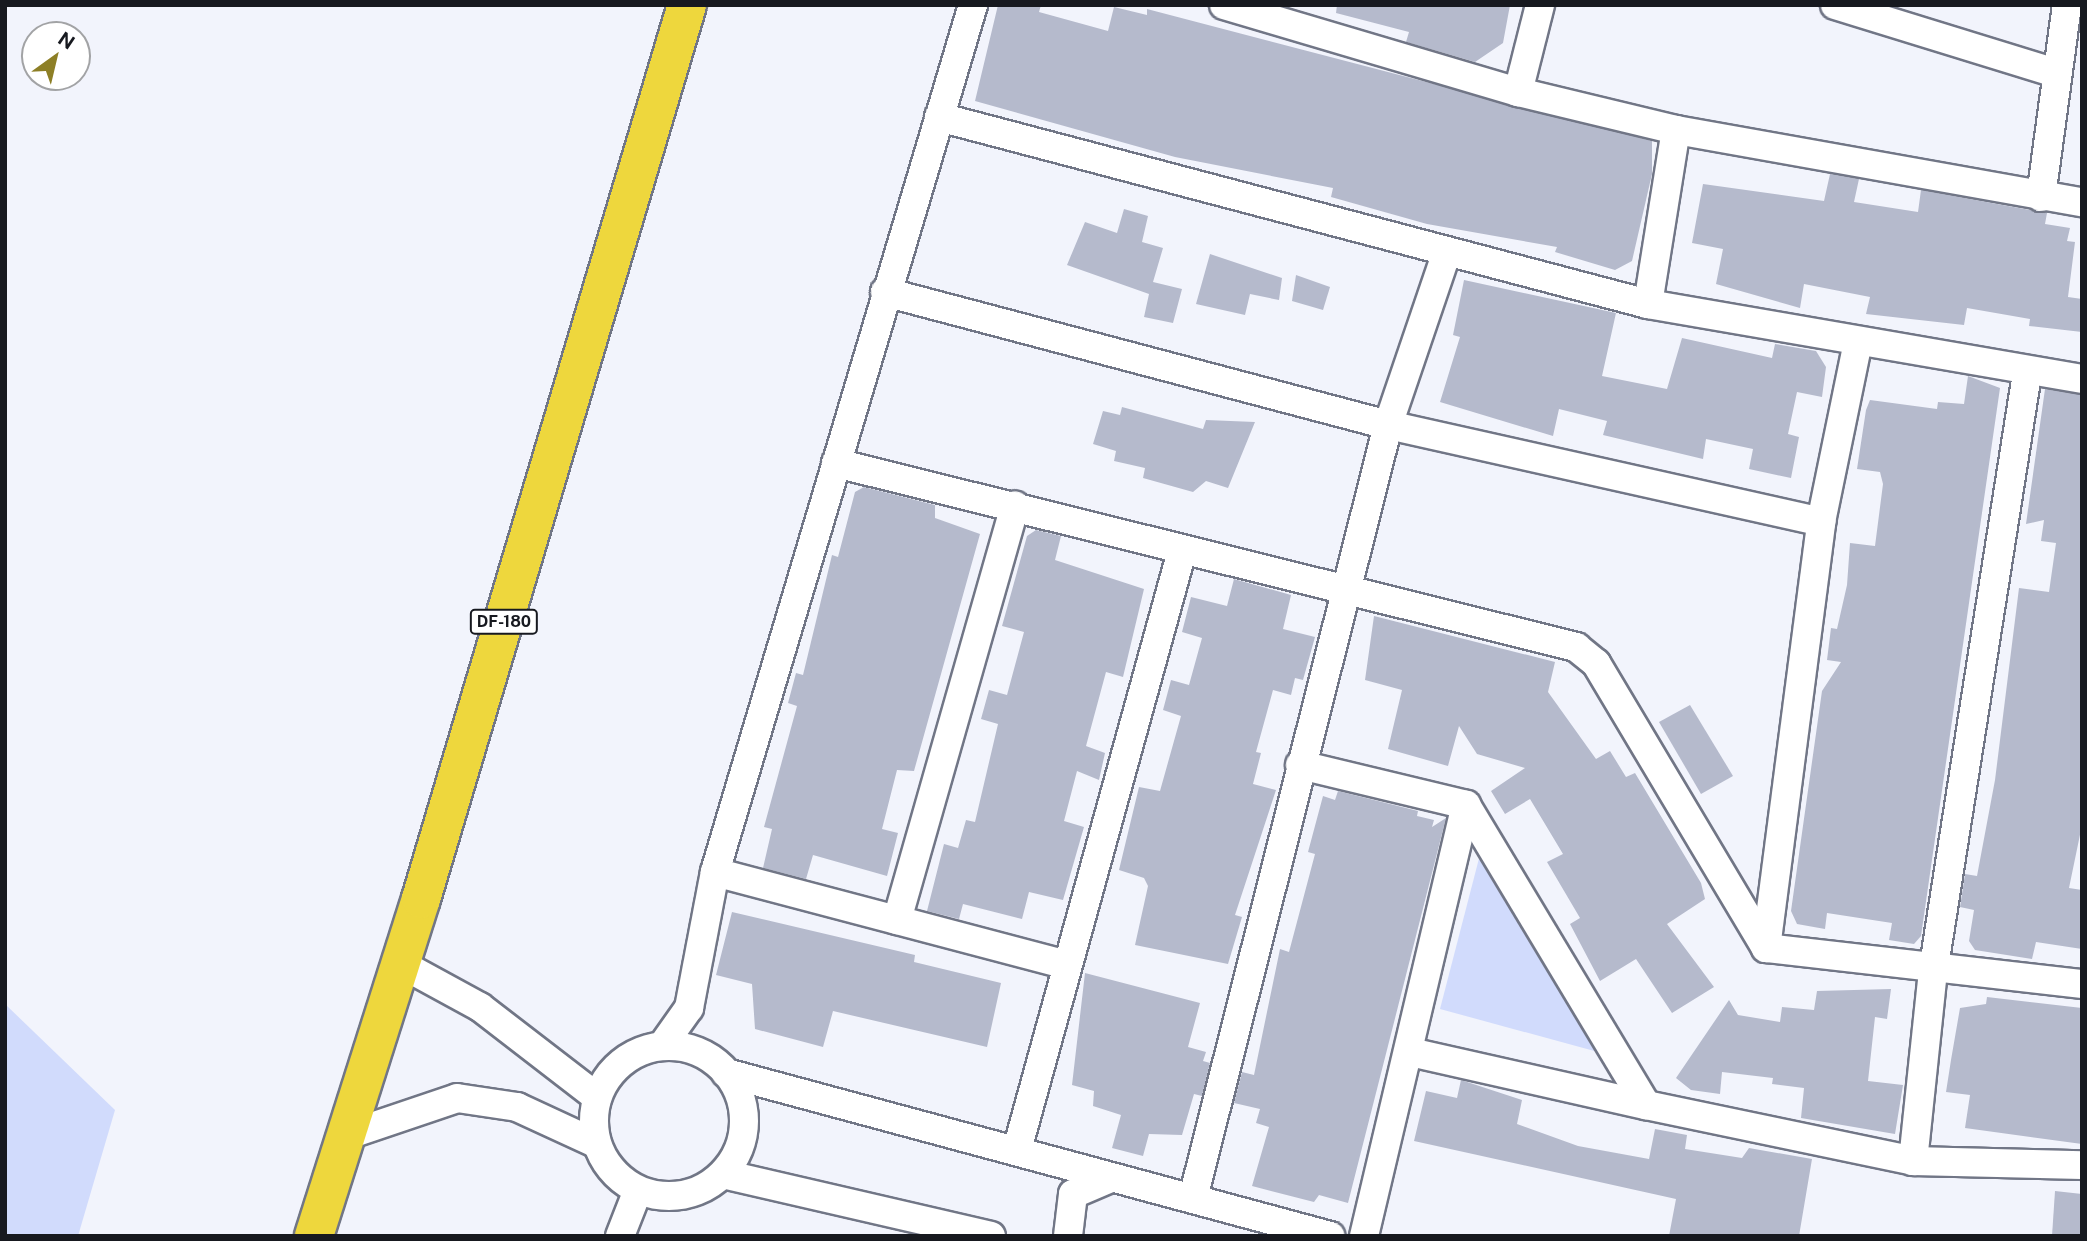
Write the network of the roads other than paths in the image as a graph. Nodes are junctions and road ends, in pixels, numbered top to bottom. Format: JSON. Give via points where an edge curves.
{"nodes":[{"id":1,"x":687,"y":5,"type":"edge"},
{"id":2,"x":973,"y":5,"type":"edge"},
{"id":3,"x":1224,"y":5,"type":"edge"},
{"id":4,"x":1540,"y":5,"type":"edge"},
{"id":5,"x":1835,"y":5,"type":"edge"},
{"id":6,"x":2067,"y":5,"type":"edge"},
{"id":7,"x":2056,"y":73,"type":"junction"},
{"id":8,"x":1518,"y":92,"type":"junction"},
{"id":9,"x":939,"y":117,"type":"junction"},
{"id":10,"x":1676,"y":130,"type":"junction"},
{"id":11,"x":2041,"y":197,"type":"junction"},
{"id":12,"x":2082,"y":202,"type":"edge"},
{"id":13,"x":1446,"y":255,"type":"junction"},
{"id":14,"x":885,"y":292,"type":"junction"},
{"id":15,"x":1647,"y":304,"type":"junction"},
{"id":16,"x":1858,"y":342,"type":"junction"},
{"id":17,"x":2027,"y":374,"type":"junction"},
{"id":18,"x":2082,"y":379,"type":"edge"},
{"id":19,"x":1388,"y":425,"type":"junction"},
{"id":20,"x":836,"y":463,"type":"junction"},
{"id":21,"x":1015,"y":505,"type":"junction"},
{"id":22,"x":1821,"y":522,"type":"junction"},
{"id":23,"x":1182,"y":551,"type":"junction"},
{"id":24,"x":1347,"y":594,"type":"junction"},
{"id":25,"x":1300,"y":765,"type":"junction"},
{"id":26,"x":1465,"y":806,"type":"junction"},
{"id":27,"x":715,"y":872,"type":"junction"},
{"id":28,"x":897,"y":920,"type":"junction"},
{"id":29,"x":1766,"y":948,"type":"junction"},
{"id":30,"x":401,"y":964,"type":"junction"},
{"id":31,"x":1067,"y":965,"type":"junction"},
{"id":32,"x":1933,"y":972,"type":"junction"},
{"id":33,"x":2082,"y":984,"type":"edge"},
{"id":34,"x":689,"y":1008,"type":"junction"},
{"id":35,"x":663,"y":1046,"type":"junction"},
{"id":36,"x":1410,"y":1052,"type":"junction"},
{"id":37,"x":700,"y":1053,"type":"junction"},
{"id":38,"x":726,"y":1073,"type":"junction"},
{"id":39,"x":597,"y":1097,"type":"junction"},
{"id":40,"x":1646,"y":1105,"type":"junction"},
{"id":41,"x":345,"y":1136,"type":"junction"},
{"id":42,"x":597,"y":1144,"type":"junction"},
{"id":43,"x":1017,"y":1150,"type":"junction"},
{"id":44,"x":1913,"y":1161,"type":"junction"},
{"id":45,"x":2082,"y":1165,"type":"edge"},
{"id":46,"x":723,"y":1174,"type":"junction"},
{"id":47,"x":1110,"y":1179,"type":"junction"},
{"id":48,"x":638,"y":1190,"type":"junction"},
{"id":49,"x":1193,"y":1198,"type":"junction"},
{"id":50,"x":314,"y":1236,"type":"edge"},
{"id":51,"x":620,"y":1236,"type":"edge"},
{"id":52,"x":991,"y":1236,"type":"edge"},
{"id":53,"x":1068,"y":1236,"type":"edge"},
{"id":54,"x":1330,"y":1236,"type":"edge"},
{"id":55,"x":1364,"y":1236,"type":"edge"}],
"edges":[{"from":1,"to":30,"type":"highway","number":"DF-180"},
{"from":2,"to":9,"type":"street"},
{"from":3,"to":8,"type":"street"},
{"from":4,"to":8,"type":"street"},
{"from":5,"to":7,"type":"street"},
{"from":6,"to":7,"type":"street"},
{"from":7,"to":11,"type":"street"},
{"from":8,"to":10,"type":"street"},
{"from":9,"to":13,"type":"street"},
{"from":9,"to":14,"type":"street"},
{"from":10,"to":11,"type":"street"},
{"from":10,"to":15,"type":"street"},
{"from":11,"to":12,"type":"street"},
{"from":13,"to":15,"type":"street"},
{"from":13,"to":19,"type":"street"},
{"from":14,"to":19,"type":"street"},
{"from":14,"to":20,"type":"street"},
{"from":15,"to":16,"type":"street"},
{"from":16,"to":17,"type":"street"},
{"from":16,"to":22,"type":"street"},
{"from":17,"to":18,"type":"street"},
{"from":17,"to":32,"type":"street"},
{"from":19,"to":22,"type":"street"},
{"from":19,"to":24,"type":"street"},
{"from":20,"to":21,"type":"street"},
{"from":20,"to":27,"type":"street"},
{"from":21,"to":23,"type":"street"},
{"from":21,"to":28,"type":"street"},
{"from":22,"to":29,"type":"street"},
{"from":23,"to":24,"type":"street"},
{"from":23,"to":31,"type":"street"},
{"from":24,"to":25,"type":"street"},
{"from":24,"to":29,"type":"street","via":[[1576,647],[1596,663]]},
{"from":25,"to":26,"type":"street"},
{"from":25,"to":49,"type":"street"},
{"from":26,"to":36,"type":"street"},
{"from":26,"to":40,"type":"street"},
{"from":27,"to":28,"type":"street"},
{"from":27,"to":34,"type":"street"},
{"from":28,"to":31,"type":"street"},
{"from":29,"to":32,"type":"street"},
{"from":30,"to":39,"type":"street","via":[[480,1007]]},
{"from":30,"to":41,"type":"highway","number":"DF-180"},
{"from":31,"to":43,"type":"street"},
{"from":32,"to":33,"type":"street"},
{"from":32,"to":44,"type":"street"},
{"from":34,"to":35,"type":"street"},
{"from":34,"to":37,"type":"street"},
{"from":35,"to":37,"type":"street"},
{"from":35,"to":39,"type":"street","via":[[622,1061]]},
{"from":36,"to":40,"type":"street"},
{"from":36,"to":55,"type":"street"},
{"from":37,"to":38,"type":"street"},
{"from":38,"to":43,"type":"street"},
{"from":38,"to":46,"type":"street","via":[[738,1092],[744,1124],[736,1157]]},
{"from":39,"to":42,"type":"street"},
{"from":40,"to":44,"type":"street"},
{"from":41,"to":42,"type":"street","via":[[457,1098],[517,1107]]},
{"from":41,"to":50,"type":"highway","number":"DF-180"},
{"from":42,"to":48,"type":"street","via":[[612,1171]]},
{"from":43,"to":47,"type":"street"},
{"from":44,"to":45,"type":"street"},
{"from":46,"to":48,"type":"street","via":[[697,1191],[668,1197]]},
{"from":46,"to":52,"type":"street"},
{"from":47,"to":49,"type":"street"},
{"from":47,"to":53,"type":"street","via":[[1073,1194]]},
{"from":48,"to":51,"type":"street"},
{"from":49,"to":54,"type":"street"}]}
